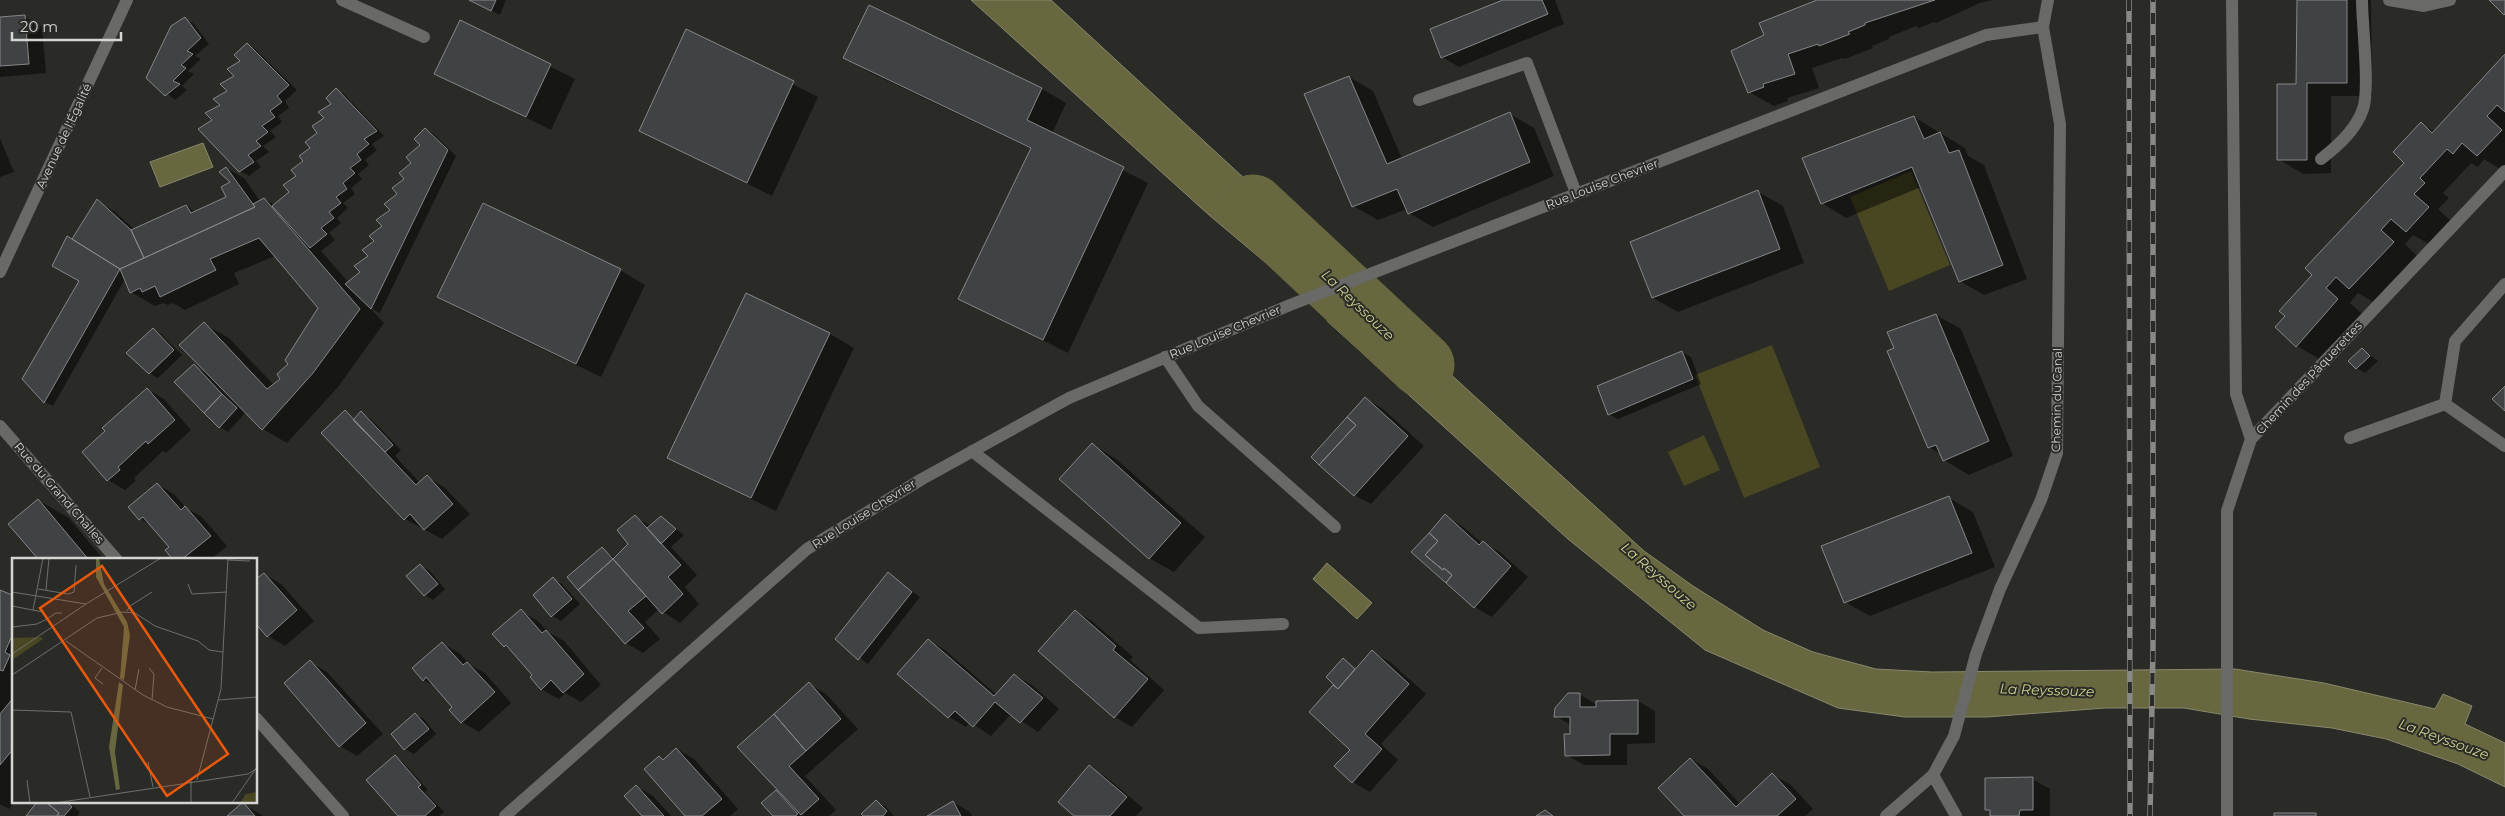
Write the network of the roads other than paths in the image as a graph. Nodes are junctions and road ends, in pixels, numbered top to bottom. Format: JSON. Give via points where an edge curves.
{"nodes":[{"id":1,"x":127,"y":0,"type":"edge"},
{"id":2,"x":342,"y":0,"type":"edge"},
{"id":3,"x":2048,"y":0,"type":"edge"},
{"id":4,"x":2232,"y":0,"type":"edge"},
{"id":5,"x":2362,"y":0,"type":"edge"},
{"id":6,"x":2390,"y":0,"type":"edge"},
{"id":7,"x":2450,"y":0,"type":"edge"},
{"id":8,"x":2043,"y":27,"type":"junction"},
{"id":9,"x":424,"y":37,"type":"dead end"},
{"id":10,"x":1418,"y":100,"type":"dead end"},
{"id":11,"x":2321,"y":159,"type":"dead end"},
{"id":12,"x":2505,"y":171,"type":"edge"},
{"id":13,"x":1576,"y":194,"type":"junction"},
{"id":14,"x":0,"y":272,"type":"edge"},
{"id":15,"x":2505,"y":284,"type":"edge"},
{"id":16,"x":1165,"y":357,"type":"junction"},
{"id":17,"x":2444,"y":404,"type":"junction"},
{"id":18,"x":0,"y":426,"type":"edge"},
{"id":19,"x":2350,"y":438,"type":"dead end"},
{"id":20,"x":2251,"y":439,"type":"junction"},
{"id":21,"x":2505,"y":446,"type":"edge"},
{"id":22,"x":972,"y":451,"type":"junction"},
{"id":23,"x":1335,"y":527,"type":"dead end"},
{"id":24,"x":115,"y":558,"type":"edge"},
{"id":25,"x":1283,"y":624,"type":"dead end"},
{"id":26,"x":258,"y":720,"type":"edge"},
{"id":27,"x":1933,"y":775,"type":"junction"},
{"id":28,"x":343,"y":816,"type":"edge"},
{"id":29,"x":505,"y":816,"type":"edge"},
{"id":30,"x":1886,"y":816,"type":"edge"},
{"id":31,"x":1956,"y":816,"type":"edge"},
{"id":32,"x":2227,"y":816,"type":"edge"}],
"edges":[{"from":1,"to":14,"type":"street","name":"Avenue de l'Égalité"},
{"from":2,"to":9,"type":"street"},
{"from":3,"to":8,"type":"street","name":"Chemin du Canal"},
{"from":4,"to":20,"type":"street","via":[[2236,394]]},
{"from":5,"to":11,"type":"street","via":[[2364,108],[2339,144]]},
{"from":6,"to":7,"type":"street","via":[[2424,6]]},
{"from":8,"to":13,"type":"street","name":"Rue Louise Chevrier","via":[[1986,35]]},
{"from":8,"to":27,"type":"street","name":"Chemin du Canal","via":[[2060,124],[2057,453],[2042,500],[2000,589],[1976,654],[1954,736]]},
{"from":10,"to":13,"type":"street","via":[[1526,63]]},
{"from":12,"to":20,"type":"street","name":"Chemin des Pâquerettes"},
{"from":13,"to":16,"type":"street","name":"Rue Louise Chevrier"},
{"from":15,"to":17,"type":"street","via":[[2455,341]]},
{"from":16,"to":22,"type":"street","name":"Rue Louise Chevrier","via":[[1068,398]]},
{"from":16,"to":23,"type":"street","via":[[1198,406]]},
{"from":17,"to":19,"type":"street"},
{"from":17,"to":21,"type":"street"},
{"from":18,"to":24,"type":"street","name":"Rue du Grand Challes"},
{"from":20,"to":32,"type":"street","name":"Chemin des Pâquerettes","via":[[2227,511]]},
{"from":22,"to":25,"type":"street","via":[[1199,628]]},
{"from":22,"to":29,"type":"street","name":"Rue Louise Chevrier","via":[[807,549]]},
{"from":26,"to":28,"type":"street"},
{"from":27,"to":30,"type":"street","name":"Chemin du Canal"},
{"from":27,"to":31,"type":"street"}]}
